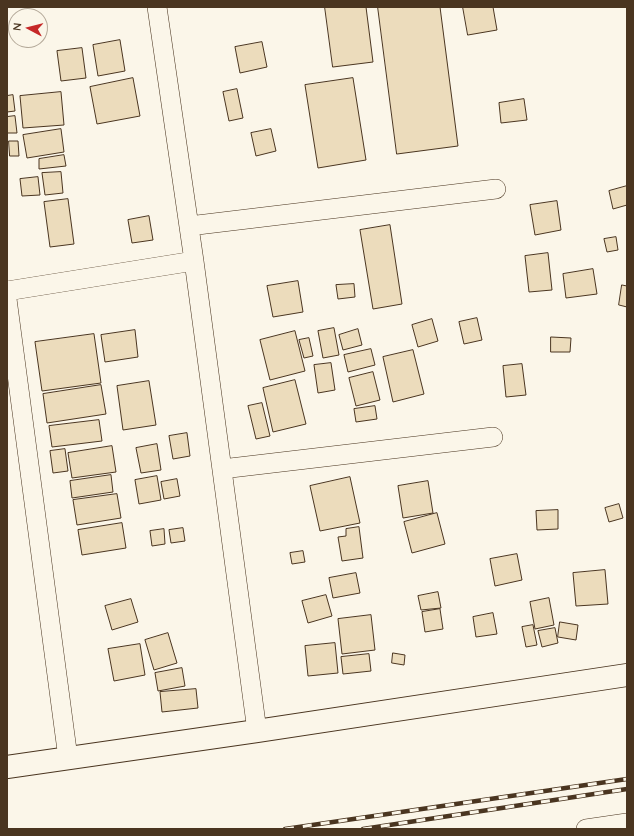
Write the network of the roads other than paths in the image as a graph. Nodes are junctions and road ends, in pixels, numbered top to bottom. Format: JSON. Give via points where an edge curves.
{"nodes":[{"id":1,"x":157,"y":7,"type":"edge"},
{"id":2,"x":496,"y":189,"type":"dead end"},
{"id":3,"x":189,"y":226,"type":"junction"},
{"id":4,"x":194,"y":261,"type":"junction"},
{"id":5,"x":7,"y":291,"type":"edge"},
{"id":6,"x":7,"y":299,"type":"edge"},
{"id":7,"x":493,"y":437,"type":"dead end"},
{"id":8,"x":222,"y":469,"type":"junction"},
{"id":9,"x":627,"y":675,"type":"edge"},
{"id":10,"x":258,"y":732,"type":"junction"},
{"id":11,"x":68,"y":758,"type":"junction"},
{"id":12,"x":7,"y":766,"type":"edge"},
{"id":13,"x":627,"y":823,"type":"edge"},
{"id":14,"x":586,"y":829,"type":"edge"}],
"edges":[{"from":1,"to":3,"type":"street"},
{"from":2,"to":3,"type":"street"},
{"from":3,"to":4,"type":"street"},
{"from":4,"to":5,"type":"street"},
{"from":4,"to":8,"type":"street"},
{"from":6,"to":11,"type":"street"},
{"from":7,"to":8,"type":"street"},
{"from":8,"to":10,"type":"street"},
{"from":9,"to":10,"type":"street"},
{"from":10,"to":11,"type":"street"},
{"from":11,"to":12,"type":"street"},
{"from":13,"to":14,"type":"street"}]}
